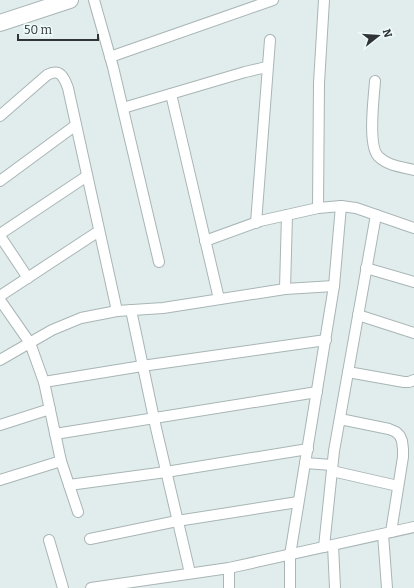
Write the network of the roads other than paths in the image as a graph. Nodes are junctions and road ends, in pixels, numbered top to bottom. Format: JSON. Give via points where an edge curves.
{"nodes":[{"id":1,"x":70,"y":0,"type":"edge"},
{"id":2,"x":94,"y":0,"type":"edge"},
{"id":3,"x":273,"y":0,"type":"edge"},
{"id":4,"x":324,"y":0,"type":"edge"},
{"id":5,"x":0,"y":23,"type":"edge"},
{"id":6,"x":270,"y":40,"type":"dead end"},
{"id":7,"x":110,"y":57,"type":"junction"},
{"id":8,"x":267,"y":67,"type":"junction"},
{"id":9,"x":375,"y":81,"type":"dead end"},
{"id":10,"x":171,"y":94,"type":"junction"},
{"id":11,"x":123,"y":108,"type":"junction"},
{"id":12,"x":0,"y":116,"type":"edge"},
{"id":13,"x":76,"y":125,"type":"junction"},
{"id":14,"x":414,"y":170,"type":"edge"},
{"id":15,"x":87,"y":176,"type":"junction"},
{"id":16,"x":0,"y":181,"type":"edge"},
{"id":17,"x":341,"y":206,"type":"junction"},
{"id":18,"x":318,"y":208,"type":"junction"},
{"id":19,"x":287,"y":215,"type":"junction"},
{"id":20,"x":376,"y":215,"type":"junction"},
{"id":21,"x":256,"y":222,"type":"junction"},
{"id":22,"x":414,"y":228,"type":"edge"},
{"id":23,"x":99,"y":230,"type":"junction"},
{"id":24,"x":0,"y":235,"type":"edge"},
{"id":25,"x":205,"y":241,"type":"junction"},
{"id":26,"x":159,"y":262,"type":"dead end"},
{"id":27,"x":366,"y":268,"type":"junction"},
{"id":28,"x":28,"y":278,"type":"junction"},
{"id":29,"x":414,"y":282,"type":"edge"},
{"id":30,"x":334,"y":286,"type":"junction"},
{"id":31,"x":285,"y":289,"type":"junction"},
{"id":32,"x":0,"y":296,"type":"edge"},
{"id":33,"x":219,"y":299,"type":"junction"},
{"id":34,"x":0,"y":300,"type":"edge"},
{"id":35,"x":131,"y":310,"type":"junction"},
{"id":36,"x":117,"y":311,"type":"junction"},
{"id":37,"x":358,"y":315,"type":"junction"},
{"id":38,"x":414,"y":332,"type":"edge"},
{"id":39,"x":326,"y":340,"type":"junction"},
{"id":40,"x":30,"y":343,"type":"junction"},
{"id":41,"x":0,"y":360,"type":"edge"},
{"id":42,"x":142,"y":366,"type":"junction"},
{"id":43,"x":348,"y":372,"type":"junction"},
{"id":44,"x":414,"y":380,"type":"edge"},
{"id":45,"x":44,"y":382,"type":"junction"},
{"id":46,"x":317,"y":392,"type":"junction"},
{"id":47,"x":50,"y":409,"type":"junction"},
{"id":48,"x":154,"y":418,"type":"junction"},
{"id":49,"x":340,"y":419,"type":"junction"},
{"id":50,"x":0,"y":425,"type":"edge"},
{"id":51,"x":56,"y":434,"type":"junction"},
{"id":52,"x":308,"y":449,"type":"junction"},
{"id":53,"x":61,"y":461,"type":"junction"},
{"id":54,"x":306,"y":463,"type":"junction"},
{"id":55,"x":332,"y":468,"type":"junction"},
{"id":56,"x":166,"y":472,"type":"junction"},
{"id":57,"x":0,"y":480,"type":"edge"},
{"id":58,"x":69,"y":485,"type":"junction"},
{"id":59,"x":398,"y":486,"type":"junction"},
{"id":60,"x":298,"y":502,"type":"junction"},
{"id":61,"x":78,"y":512,"type":"dead end"},
{"id":62,"x":177,"y":521,"type":"junction"},
{"id":63,"x":414,"y":528,"type":"edge"},
{"id":64,"x":387,"y":533,"type":"junction"},
{"id":65,"x":90,"y":539,"type":"dead end"},
{"id":66,"x":49,"y":540,"type":"dead end"},
{"id":67,"x":329,"y":546,"type":"junction"},
{"id":68,"x":290,"y":555,"type":"junction"},
{"id":69,"x":229,"y":568,"type":"junction"},
{"id":70,"x":190,"y":573,"type":"junction"},
{"id":71,"x":152,"y":584,"type":"edge"},
{"id":72,"x":63,"y":588,"type":"edge"},
{"id":73,"x":92,"y":588,"type":"edge"},
{"id":74,"x":229,"y":588,"type":"edge"},
{"id":75,"x":290,"y":588,"type":"edge"},
{"id":76,"x":335,"y":588,"type":"edge"},
{"id":77,"x":387,"y":588,"type":"edge"}],
"edges":[{"from":1,"to":5,"type":"main road"},
{"from":2,"to":7,"type":"street"},
{"from":3,"to":7,"type":"street"},
{"from":4,"to":18,"type":"street","via":[[319,83]]},
{"from":6,"to":8,"type":"street"},
{"from":7,"to":11,"type":"street"},
{"from":8,"to":10,"type":"street"},
{"from":8,"to":21,"type":"street"},
{"from":9,"to":14,"type":"street","via":[[372,139],[374,149],[387,163]]},
{"from":10,"to":11,"type":"street"},
{"from":10,"to":25,"type":"street"},
{"from":11,"to":26,"type":"street"},
{"from":12,"to":13,"type":"street","via":[[47,75],[57,72],[66,81]]},
{"from":13,"to":15,"type":"street"},
{"from":13,"to":16,"type":"street"},
{"from":15,"to":23,"type":"street"},
{"from":15,"to":24,"type":"street"},
{"from":17,"to":18,"type":"street"},
{"from":17,"to":20,"type":"street"},
{"from":17,"to":30,"type":"street"},
{"from":18,"to":19,"type":"street"},
{"from":19,"to":21,"type":"street"},
{"from":19,"to":31,"type":"street"},
{"from":20,"to":22,"type":"street"},
{"from":20,"to":27,"type":"street"},
{"from":21,"to":25,"type":"street"},
{"from":23,"to":28,"type":"street"},
{"from":23,"to":36,"type":"street"},
{"from":24,"to":28,"type":"street"},
{"from":25,"to":33,"type":"street"},
{"from":27,"to":29,"type":"street"},
{"from":27,"to":37,"type":"street"},
{"from":28,"to":32,"type":"street"},
{"from":30,"to":31,"type":"street"},
{"from":30,"to":39,"type":"street"},
{"from":31,"to":33,"type":"street"},
{"from":33,"to":35,"type":"street"},
{"from":34,"to":40,"type":"street"},
{"from":35,"to":36,"type":"street"},
{"from":35,"to":42,"type":"street"},
{"from":36,"to":40,"type":"street","via":[[81,318]]},
{"from":37,"to":38,"type":"street"},
{"from":37,"to":43,"type":"street"},
{"from":39,"to":42,"type":"street"},
{"from":39,"to":46,"type":"street"},
{"from":40,"to":41,"type":"street"},
{"from":40,"to":45,"type":"street"},
{"from":42,"to":45,"type":"street"},
{"from":42,"to":48,"type":"street"},
{"from":43,"to":44,"type":"street","via":[[404,382]]},
{"from":43,"to":49,"type":"street"},
{"from":45,"to":47,"type":"street"},
{"from":46,"to":48,"type":"street"},
{"from":46,"to":52,"type":"street"},
{"from":47,"to":50,"type":"street"},
{"from":47,"to":51,"type":"street"},
{"from":48,"to":51,"type":"street"},
{"from":48,"to":56,"type":"street"},
{"from":49,"to":55,"type":"street"},
{"from":49,"to":59,"type":"street","via":[[389,429],[400,436],[403,458]]},
{"from":51,"to":53,"type":"street"},
{"from":52,"to":54,"type":"street"},
{"from":52,"to":56,"type":"street"},
{"from":53,"to":57,"type":"street"},
{"from":53,"to":58,"type":"street"},
{"from":54,"to":55,"type":"street"},
{"from":54,"to":60,"type":"street"},
{"from":55,"to":59,"type":"street"},
{"from":55,"to":67,"type":"street"},
{"from":56,"to":58,"type":"street"},
{"from":56,"to":62,"type":"street"},
{"from":58,"to":61,"type":"street"},
{"from":59,"to":64,"type":"street"},
{"from":60,"to":62,"type":"street"},
{"from":60,"to":68,"type":"street"},
{"from":62,"to":65,"type":"street"},
{"from":62,"to":70,"type":"street"},
{"from":63,"to":64,"type":"street"},
{"from":64,"to":67,"type":"street"},
{"from":64,"to":77,"type":"street"},
{"from":66,"to":72,"type":"street"},
{"from":67,"to":68,"type":"street"},
{"from":67,"to":76,"type":"street"},
{"from":68,"to":69,"type":"street"},
{"from":68,"to":75,"type":"street"},
{"from":69,"to":70,"type":"street"},
{"from":69,"to":74,"type":"street"},
{"from":70,"to":71,"type":"street"},
{"from":71,"to":73,"type":"street"}]}
